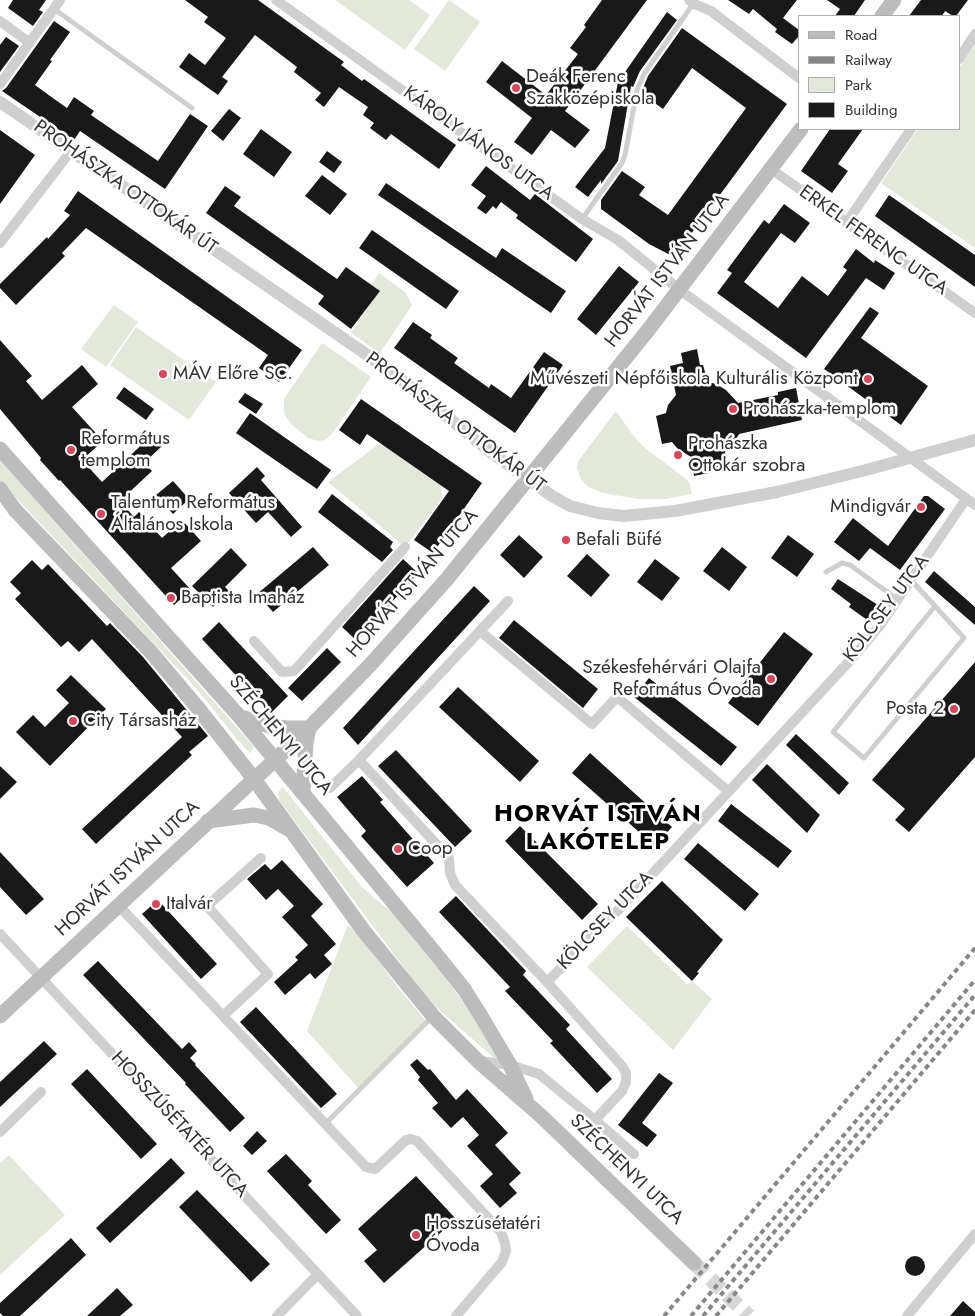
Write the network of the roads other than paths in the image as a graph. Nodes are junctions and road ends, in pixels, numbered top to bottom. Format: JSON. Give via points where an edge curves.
{"nodes":[{"id":1,"x":276,"y":0,"type":"edge"},
{"id":2,"x":894,"y":0,"type":"edge"},
{"id":3,"x":691,"y":2,"type":"edge"},
{"id":4,"x":57,"y":4,"type":"edge"},
{"id":5,"x":883,"y":15,"type":"edge"},
{"id":6,"x":0,"y":21,"type":"edge"},
{"id":7,"x":975,"y":34,"type":"edge"},
{"id":8,"x":30,"y":43,"type":"junction"},
{"id":9,"x":960,"y":57,"type":"edge"},
{"id":10,"x":798,"y":77,"type":"edge"},
{"id":11,"x":0,"y":84,"type":"edge"},
{"id":12,"x":0,"y":102,"type":"edge"},
{"id":13,"x":192,"y":108,"type":"dead end"},
{"id":14,"x":800,"y":130,"type":"edge"},
{"id":15,"x":910,"y":130,"type":"edge"},
{"id":16,"x":71,"y":151,"type":"junction"},
{"id":17,"x":771,"y":169,"type":"junction"},
{"id":18,"x":582,"y":218,"type":"junction"},
{"id":19,"x":846,"y":222,"type":"junction"},
{"id":20,"x":0,"y":243,"type":"edge"},
{"id":21,"x":680,"y":290,"type":"junction"},
{"id":22,"x":975,"y":313,"type":"edge"},
{"id":23,"x":975,"y":440,"type":"edge"},
{"id":24,"x":0,"y":449,"type":"edge"},
{"id":25,"x":912,"y":458,"type":"junction"},
{"id":26,"x":528,"y":479,"type":"junction"},
{"id":27,"x":0,"y":489,"type":"edge"},
{"id":28,"x":966,"y":499,"type":"junction"},
{"id":29,"x":975,"y":505,"type":"edge"},
{"id":30,"x":406,"y":547,"type":"dead end"},
{"id":31,"x":826,"y":572,"type":"dead end"},
{"id":32,"x":911,"y":580,"type":"junction"},
{"id":33,"x":898,"y":600,"type":"junction"},
{"id":34,"x":508,"y":601,"type":"dead end"},
{"id":35,"x":935,"y":606,"type":"junction"},
{"id":36,"x":481,"y":632,"type":"junction"},
{"id":37,"x":254,"y":641,"type":"dead end"},
{"id":38,"x":239,"y":716,"type":"junction"},
{"id":39,"x":309,"y":728,"type":"junction"},
{"id":40,"x":274,"y":760,"type":"junction"},
{"id":41,"x":359,"y":760,"type":"junction"},
{"id":42,"x":254,"y":779,"type":"junction"},
{"id":43,"x":330,"y":788,"type":"dead end"},
{"id":44,"x":728,"y":791,"type":"junction"},
{"id":45,"x":302,"y":792,"type":"junction"},
{"id":46,"x":208,"y":821,"type":"junction"},
{"id":47,"x":289,"y":829,"type":"junction"},
{"id":48,"x":261,"y":858,"type":"dead end"},
{"id":49,"x":119,"y":906,"type":"junction"},
{"id":50,"x":0,"y":934,"type":"edge"},
{"id":51,"x":41,"y":978,"type":"junction"},
{"id":52,"x":547,"y":982,"type":"junction"},
{"id":53,"x":0,"y":1016,"type":"edge"},
{"id":54,"x":223,"y":1016,"type":"junction"},
{"id":55,"x":433,"y":1016,"type":"junction"},
{"id":56,"x":478,"y":1060,"type":"junction"},
{"id":57,"x":510,"y":1065,"type":"junction"},
{"id":58,"x":41,"y":1092,"type":"dead end"},
{"id":59,"x":530,"y":1106,"type":"junction"},
{"id":60,"x":596,"y":1120,"type":"junction"},
{"id":61,"x":324,"y":1124,"type":"junction"},
{"id":62,"x":0,"y":1132,"type":"edge"},
{"id":63,"x":634,"y":1154,"type":"dead end"},
{"id":64,"x":975,"y":1234,"type":"edge"},
{"id":65,"x":694,"y":1263,"type":"tunnel mouth"},
{"id":66,"x":318,"y":1274,"type":"junction"},
{"id":67,"x":277,"y":1316,"type":"edge"},
{"id":68,"x":357,"y":1316,"type":"edge"},
{"id":69,"x":456,"y":1316,"type":"edge"},
{"id":70,"x":907,"y":1316,"type":"edge"}],
"edges":[{"from":1,"to":18,"type":"street","name":"KÁROLY JÁNOS UTCA"},
{"from":2,"to":5,"type":"main road"},
{"from":3,"to":10,"type":"street","via":[[711,11]]},
{"from":3,"to":18,"type":"lane","via":[[637,90],[622,163]]},
{"from":4,"to":8,"type":"street"},
{"from":4,"to":13,"type":"lane"},
{"from":6,"to":8,"type":"street"},
{"from":7,"to":9,"type":"street"},
{"from":8,"to":11,"type":"street"},
{"from":12,"to":16,"type":"street","name":"PROHÁSZKA OTTOKÁR ÚT"},
{"from":14,"to":17,"type":"main road","name":"HORVÁT ISTVÁN UTCA"},
{"from":15,"to":19,"type":"street"},
{"from":16,"to":20,"type":"street"},
{"from":16,"to":26,"type":"street","name":"PROHÁSZKA OTTOKÁR ÚT","via":[[392,372]]},
{"from":17,"to":19,"type":"street","name":"ERKEL FERENC UTCA"},
{"from":17,"to":21,"type":"main road","name":"HORVÁT ISTVÁN UTCA"},
{"from":18,"to":21,"type":"street","name":"KÁROLY JÁNOS UTCA","via":[[618,240]]},
{"from":19,"to":22,"type":"street","name":"ERKEL FERENC UTCA"},
{"from":21,"to":25,"type":"street","name":"KÁROLY JÁNOS UTCA"},
{"from":21,"to":26,"type":"main road","name":"HORVÁT ISTVÁN UTCA"},
{"from":23,"to":25,"type":"street","name":"PROHÁSZKA OTTOKÁR ÚT"},
{"from":24,"to":38,"type":"main road","name":"SZÉCHENYI UTCA"},
{"from":25,"to":26,"type":"street","name":"PROHÁSZKA OTTOKÁR ÚT","via":[[777,492],[630,516],[570,506]]},
{"from":25,"to":28,"type":"street","name":"KÁROLY JÁNOS UTCA"},
{"from":26,"to":39,"type":"main road","name":"HORVÁT ISTVÁN UTCA","via":[[440,586]]},
{"from":27,"to":42,"type":"main road","name":"SZÉCHENYI UTCA","via":[[15,510],[150,651]]},
{"from":28,"to":29,"type":"street","name":"KÁROLY JÁNOS UTCA"},
{"from":28,"to":32,"type":"street","name":"KÖLCSEY UTCA"},
{"from":30,"to":37,"type":"street","via":[[294,671],[282,672]]},
{"from":31,"to":33,"type":"lane","via":[[842,563],[850,565]]},
{"from":32,"to":33,"type":"street","name":"KÖLCSEY UTCA"},
{"from":32,"to":35,"type":"lane"},
{"from":33,"to":44,"type":"street","name":"KÖLCSEY UTCA","via":[[856,654]]},
{"from":34,"to":36,"type":"street"},
{"from":35,"to":35,"type":"lane","via":[[964,638],[864,758],[833,732]]},
{"from":36,"to":41,"type":"street"},
{"from":36,"to":44,"type":"street","via":[[592,724],[617,697]]},
{"from":38,"to":39,"type":"main road","via":[[270,726]]},
{"from":38,"to":40,"type":"main road","name":"SZÉCHENYI UTCA"},
{"from":39,"to":40,"type":"main road","name":"HORVÁT ISTVÁN UTCA"},
{"from":39,"to":45,"type":"main road"},
{"from":40,"to":42,"type":"main road","name":"HORVÁT ISTVÁN UTCA"},
{"from":40,"to":45,"type":"main road","name":"SZÉCHENYI UTCA"},
{"from":41,"to":43,"type":"street"},
{"from":41,"to":52,"type":"street","via":[[449,858],[455,886]]},
{"from":42,"to":46,"type":"main road","name":"HORVÁT ISTVÁN UTCA"},
{"from":42,"to":47,"type":"main road","name":"SZÉCHENYI UTCA"},
{"from":44,"to":52,"type":"street","name":"KÖLCSEY UTCA"},
{"from":45,"to":57,"type":"main road","name":"SZÉCHENYI UTCA","via":[[464,989]]},
{"from":46,"to":47,"type":"main road","via":[[254,815],[269,818]]},
{"from":46,"to":49,"type":"main road","name":"HORVÁT ISTVÁN UTCA"},
{"from":47,"to":55,"type":"main road","name":"SZÉCHENYI UTCA","via":[[362,930]]},
{"from":48,"to":54,"type":"street","via":[[207,906],[268,974]]},
{"from":49,"to":51,"type":"main road","name":"HORVÁT ISTVÁN UTCA"},
{"from":49,"to":54,"type":"street"},
{"from":50,"to":51,"type":"street","name":"HOSSZÚSÉTATÉR UTCA"},
{"from":51,"to":53,"type":"main road","name":"HORVÁT ISTVÁN UTCA"},
{"from":51,"to":66,"type":"street","name":"HOSSZÚSÉTATÉR UTCA"},
{"from":52,"to":60,"type":"street","name":"KÖLCSEY UTCA","via":[[626,1074],[622,1091]]},
{"from":54,"to":61,"type":"street"},
{"from":55,"to":56,"type":"main road","name":"SZÉCHENYI UTCA"},
{"from":55,"to":61,"type":"lane"},
{"from":56,"to":57,"type":"street","name":"SZÉCHENYI UTCA"},
{"from":56,"to":59,"type":"main road","name":"SZÉCHENYI UTCA"},
{"from":57,"to":59,"type":"main road","name":"SZÉCHENYI UTCA"},
{"from":57,"to":60,"type":"street","name":"SZÉCHENYI UTCA","via":[[539,1074]]},
{"from":58,"to":62,"type":"street"},
{"from":59,"to":65,"type":"main road","name":"SZÉCHENYI UTCA"},
{"from":60,"to":63,"type":"street"},
{"from":61,"to":69,"type":"street","via":[[366,1167],[375,1169],[406,1140],[417,1141],[501,1232],[506,1251],[502,1262]]},
{"from":64,"to":70,"type":"street"},
{"from":66,"to":67,"type":"street"},
{"from":66,"to":68,"type":"street","name":"HOSSZÚSÉTATÉR UTCA"}]}
